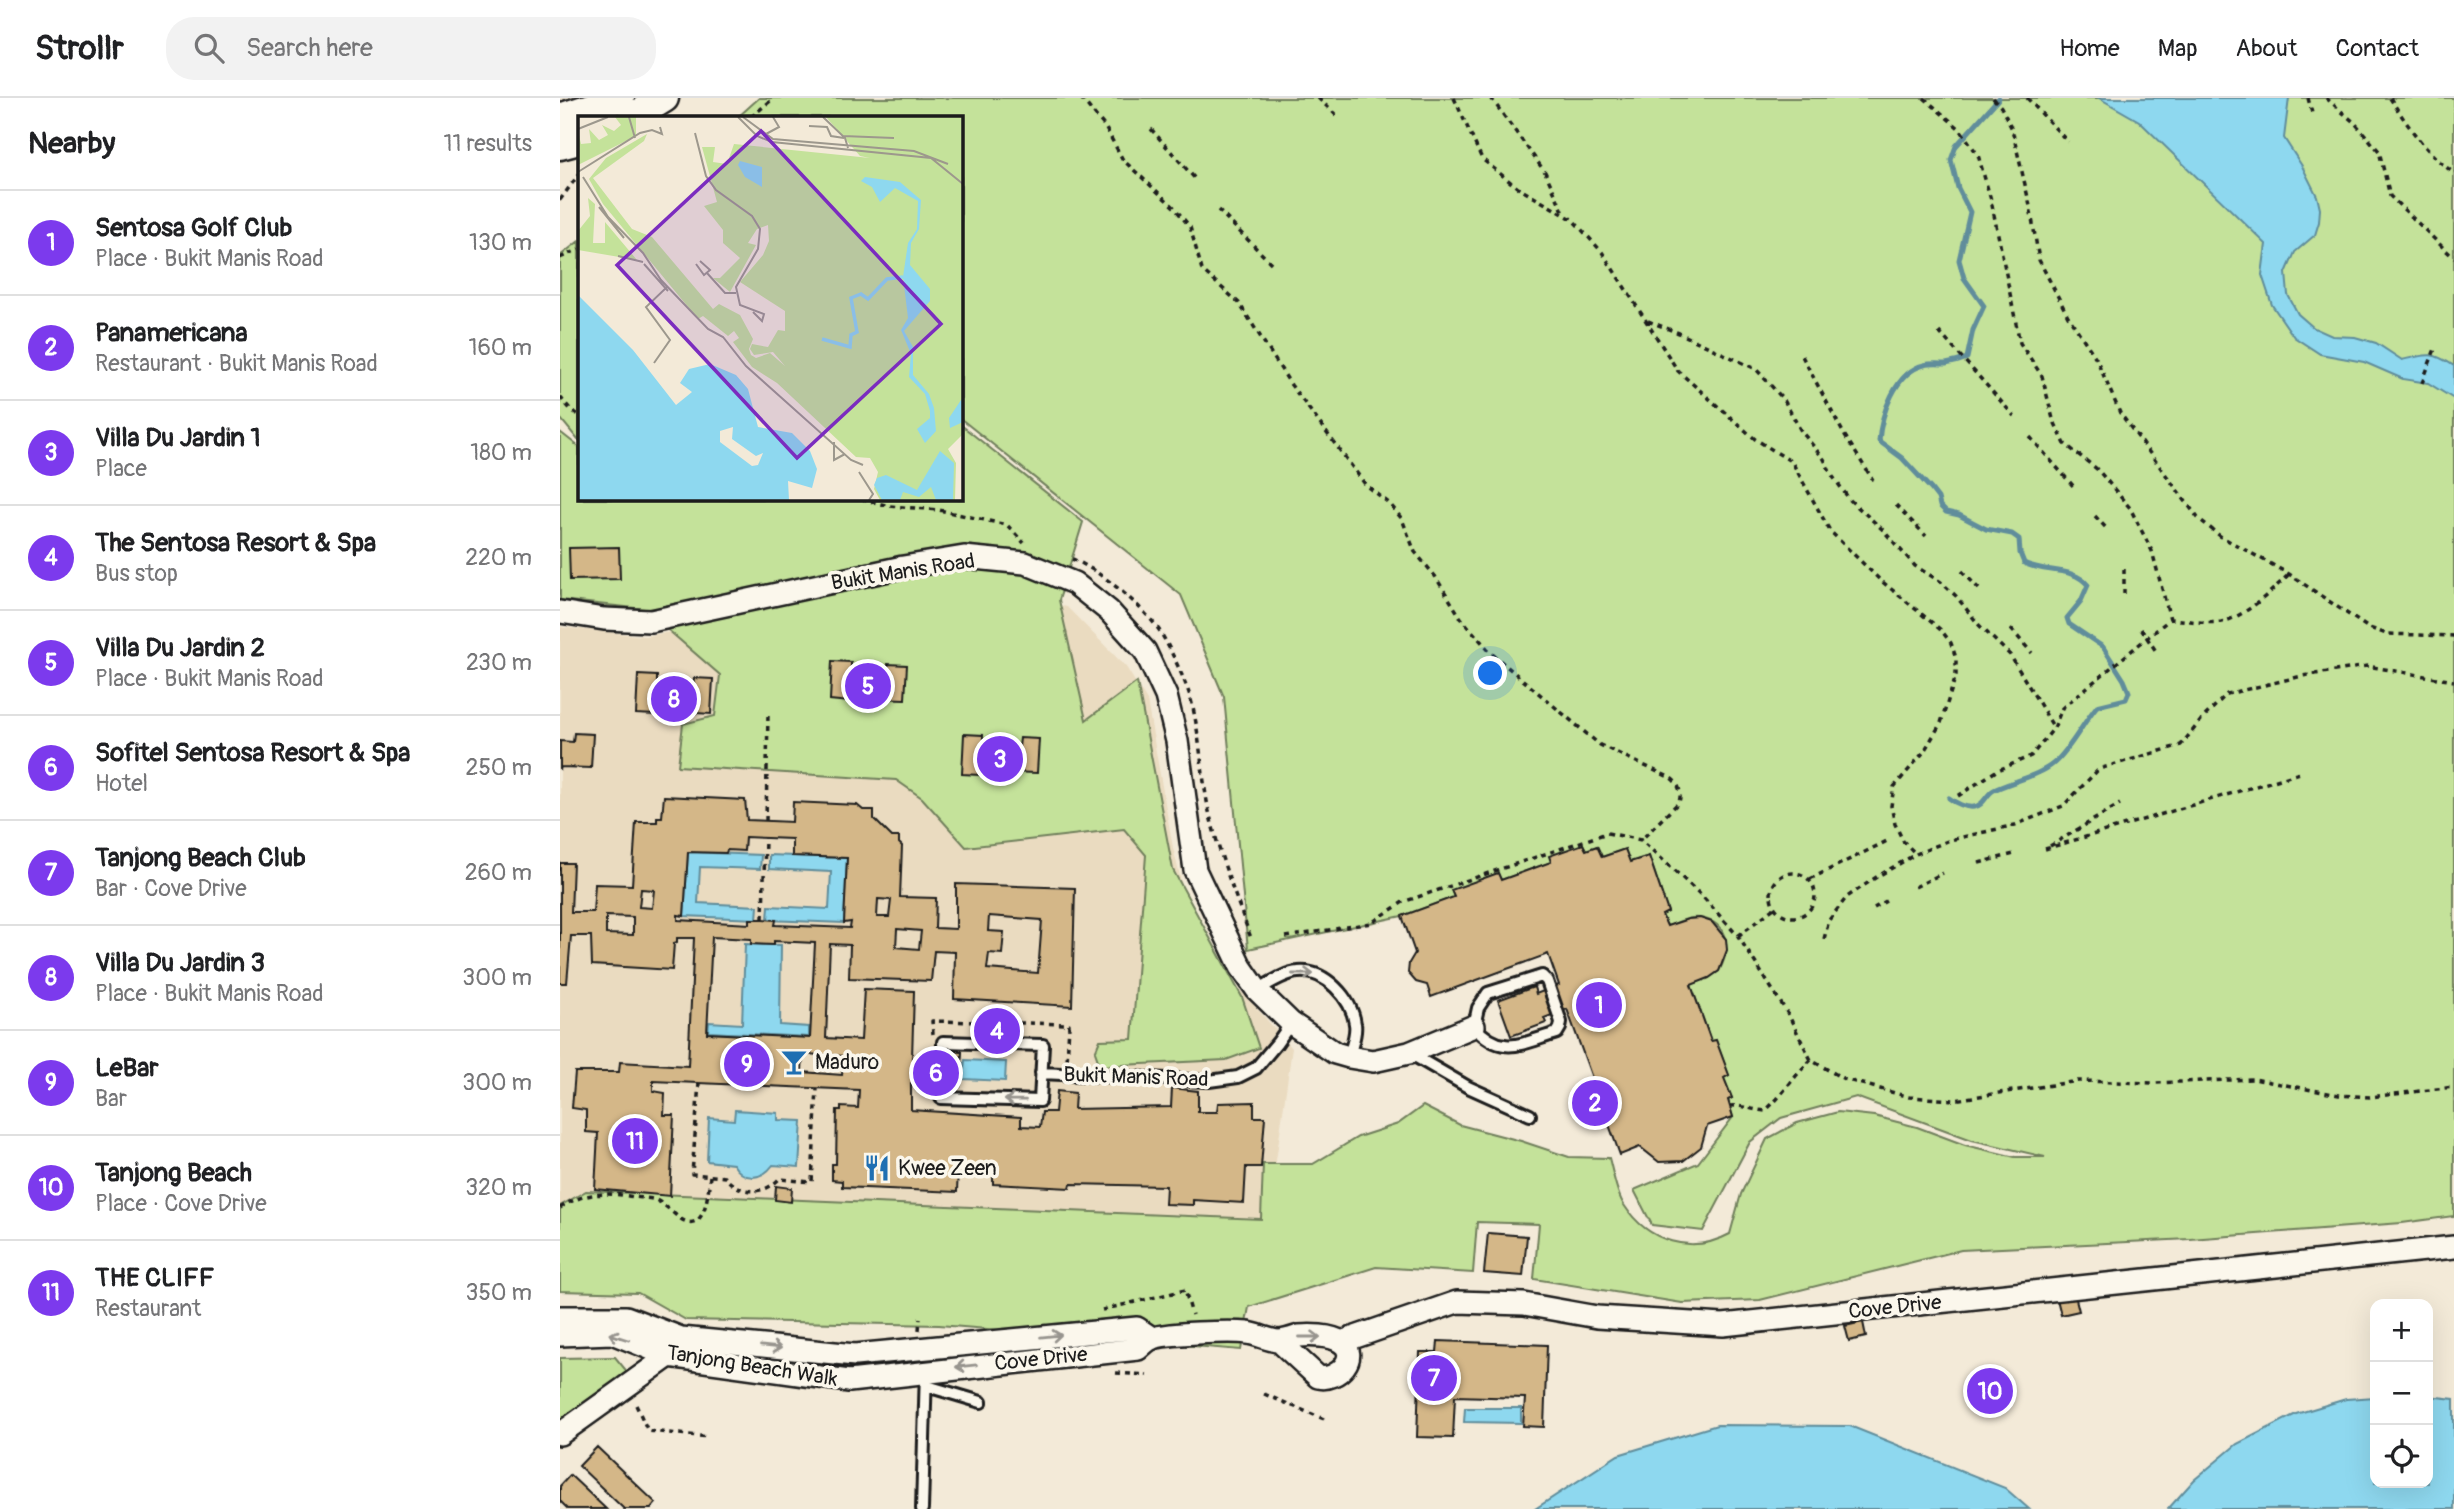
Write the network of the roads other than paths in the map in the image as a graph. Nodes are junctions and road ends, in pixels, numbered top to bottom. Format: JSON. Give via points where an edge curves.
{"nodes":[{"id":1,"x":620,"y":98,"type":"edge"},
{"id":2,"x":664,"y":98,"type":"edge"},
{"id":3,"x":635,"y":116,"type":"edge"},
{"id":4,"x":560,"y":118,"type":"edge"},
{"id":5,"x":578,"y":140,"type":"edge"},
{"id":6,"x":560,"y":145,"type":"edge"},
{"id":7,"x":560,"y":612,"type":"edge"},
{"id":8,"x":1258,"y":990,"type":"junction"},
{"id":9,"x":1291,"y":1023,"type":"junction"},
{"id":10,"x":1474,"y":1026,"type":"junction"},
{"id":11,"x":943,"y":1052,"type":"dead end"},
{"id":12,"x":1409,"y":1052,"type":"junction"},
{"id":13,"x":1349,"y":1057,"type":"junction"},
{"id":14,"x":1041,"y":1073,"type":"junction"},
{"id":15,"x":942,"y":1086,"type":"dead end"},
{"id":16,"x":1530,"y":1115,"type":"dead end"},
{"id":17,"x":2454,"y":1247,"type":"edge"},
{"id":18,"x":560,"y":1317,"type":"edge"},
{"id":19,"x":560,"y":1335,"type":"edge"},
{"id":20,"x":1152,"y":1338,"type":"junction"},
{"id":21,"x":1279,"y":1341,"type":"junction"},
{"id":22,"x":1341,"y":1342,"type":"junction"},
{"id":23,"x":959,"y":1345,"type":"joint"},
{"id":24,"x":923,"y":1349,"type":"junction"},
{"id":25,"x":669,"y":1356,"type":"junction"},
{"id":26,"x":927,"y":1378,"type":"junction"},
{"id":27,"x":981,"y":1402,"type":"dead end"},
{"id":28,"x":560,"y":1434,"type":"edge"},
{"id":29,"x":922,"y":1509,"type":"edge"}],
"edges":[{"from":1,"to":4,"type":"street"},
{"from":2,"to":3,"type":"street"},
{"from":5,"to":6,"type":"street"},
{"from":7,"to":8,"type":"street","name":"Bukit Manis Road","via":[[651,621],[964,557],[1025,563],[1074,583],[1109,611],[1145,652],[1166,696],[1195,870],[1241,967]]},
{"from":8,"to":9,"type":"street","name":"Bukit Manis Road"},
{"from":8,"to":13,"type":"lane","one_way":true,"via":[[1298,972],[1329,982],[1343,995],[1356,1025]]},
{"from":9,"to":13,"type":"street","name":"Bukit Manis Road","via":[[1335,1053]]},
{"from":9,"to":14,"type":"lane","name":"Bukit Manis Road","via":[[1266,1058],[1238,1077],[1209,1081]]},
{"from":10,"to":10,"type":"lane","via":[[1488,993],[1542,976],[1561,1022],[1557,1032],[1509,1047],[1487,1040]]},
{"from":10,"to":12,"type":"street","name":"Bukit Manis Road"},
{"from":11,"to":14,"type":"lane","via":[[943,1042],[1042,1045]]},
{"from":12,"to":13,"type":"street","name":"Bukit Manis Road","via":[[1373,1061]]},
{"from":12,"to":16,"type":"lane","via":[[1468,1087]]},
{"from":14,"to":15,"type":"lane","one_way":true,"via":[[1040,1101],[941,1098]]},
{"from":17,"to":22,"type":"street","name":"Cove Drive","via":[[1723,1325],[1597,1317],[1524,1304],[1457,1302]]},
{"from":18,"to":24,"type":"street","name":"Tanjong Beach Walk","one_way":true,"via":[[626,1317],[681,1338],[855,1355]]},
{"from":25,"to":19,"type":"street","name":"Tanjong Beach Walk","one_way":true,"via":[[612,1333]]},
{"from":20,"to":21,"type":"street","name":"Cove Drive","via":[[1239,1332]]},
{"from":23,"to":20,"type":"street","name":"Cove Drive","one_way":true,"via":[[1137,1328]]},
{"from":20,"to":26,"type":"street","name":"Cove Drive","one_way":true,"via":[[1138,1349]]},
{"from":21,"to":22,"type":"street","name":"Cove Drive","one_way":true,"via":[[1310,1336]]},
{"from":21,"to":22,"type":"street","via":[[1323,1378],[1342,1371],[1347,1361],[1349,1354]]},
{"from":23,"to":24,"type":"street","name":"Tanjong Beach Walk"},
{"from":24,"to":26,"type":"street"},
{"from":25,"to":26,"type":"street","name":"Tanjong Beach Walk","via":[[849,1381]]},
{"from":25,"to":28,"type":"street"},
{"from":26,"to":27,"type":"lane"},
{"from":26,"to":29,"type":"lane"}]}
